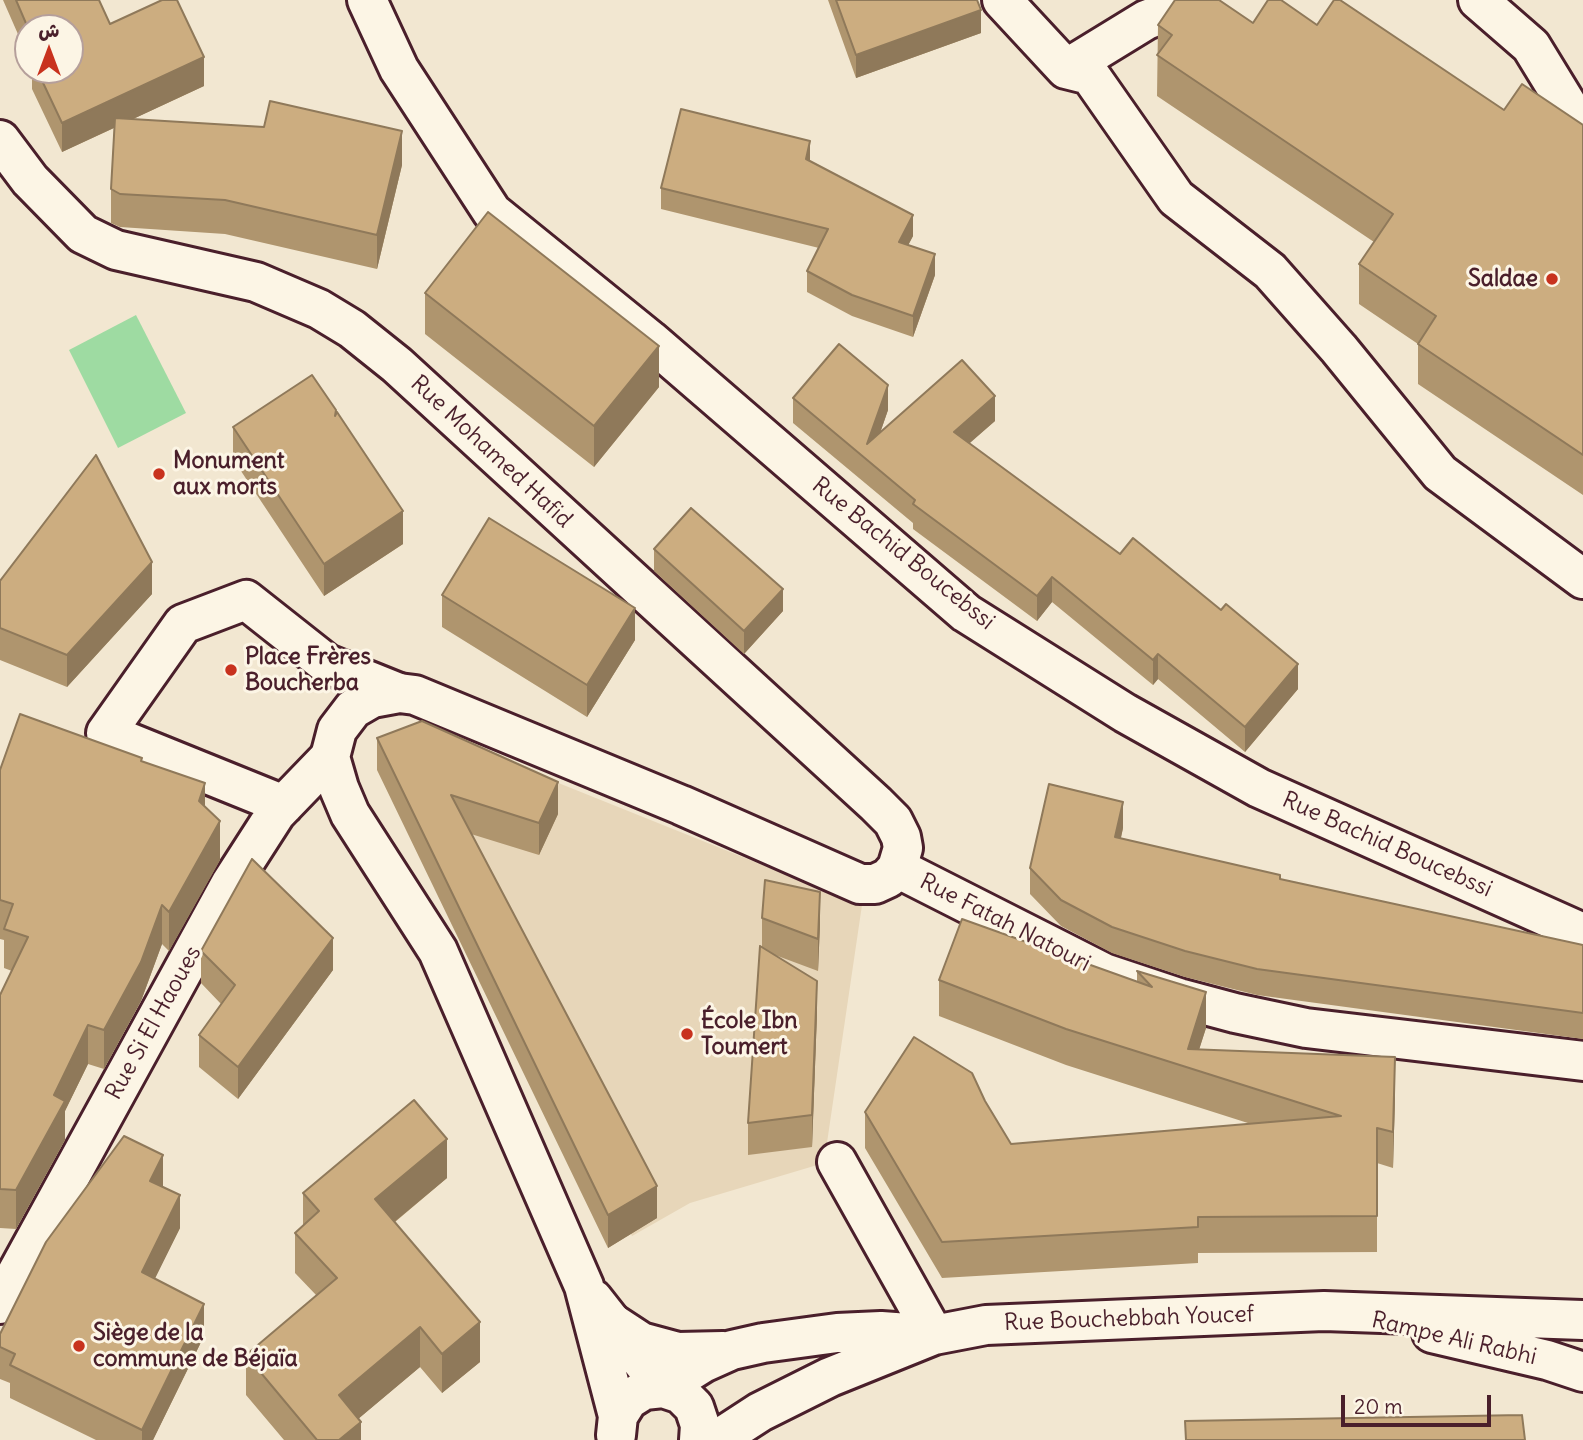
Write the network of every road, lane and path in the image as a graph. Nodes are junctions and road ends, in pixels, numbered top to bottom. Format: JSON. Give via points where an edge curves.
{"nodes":[{"id":1,"x":367,"y":0,"type":"edge"},
{"id":2,"x":1002,"y":0,"type":"edge"},
{"id":3,"x":1197,"y":0,"type":"edge"},
{"id":4,"x":1478,"y":0,"type":"edge"},
{"id":5,"x":1066,"y":69,"type":"junction"},
{"id":6,"x":1583,"y":131,"type":"edge"},
{"id":7,"x":1,"y":141,"type":"edge"},
{"id":8,"x":1583,"y":579,"type":"edge"},
{"id":9,"x":399,"y":694,"type":"junction"},
{"id":10,"x":330,"y":757,"type":"junction"},
{"id":11,"x":284,"y":805,"type":"junction"},
{"id":12,"x":897,"y":869,"type":"junction"},
{"id":13,"x":1583,"y":933,"type":"edge"},
{"id":14,"x":1583,"y":1061,"type":"edge"},
{"id":15,"x":837,"y":1162,"type":"dead end"},
{"id":16,"x":584,"y":1286,"type":"junction"},
{"id":17,"x":0,"y":1304,"type":"edge"},
{"id":18,"x":1324,"y":1311,"type":"junction"},
{"id":19,"x":1583,"y":1320,"type":"edge"},
{"id":20,"x":612,"y":1323,"type":"junction"},
{"id":21,"x":934,"y":1335,"type":"junction"},
{"id":22,"x":732,"y":1350,"type":"junction"},
{"id":23,"x":1583,"y":1371,"type":"edge"},
{"id":24,"x":663,"y":1388,"type":"junction"},
{"id":25,"x":616,"y":1433,"type":"edge"},
{"id":26,"x":699,"y":1440,"type":"edge"},
{"id":27,"x":717,"y":1440,"type":"edge"}],
"edges":[{"from":1,"to":13,"type":"street","name":"Rue Bachid Boucebssi","via":[[398,69],[492,212],[650,340],[966,613],[1125,713],[1259,788]]},
{"from":2,"to":5,"type":"street"},
{"from":3,"to":5,"type":"street","via":[[1146,20]]},
{"from":4,"to":6,"type":"street","via":[[1531,46]]},
{"from":5,"to":8,"type":"street","via":[[1090,75],[1176,198],[1270,271],[1440,473]]},
{"from":7,"to":12,"type":"street","name":"Rue Mohamed Hafid","via":[[30,180],[83,234],[116,250],[283,292],[352,329],[397,365],[893,821],[903,848]]},
{"from":9,"to":10,"type":"street","name":"Rue Fatah Natouri","via":[[372,698],[353,709],[337,730]]},
{"from":9,"to":11,"type":"street","via":[[327,663],[246,600],[183,624],[106,733]]},
{"from":9,"to":12,"type":"street","name":"Rue Fatah Natouri","via":[[427,699],[849,881],[875,884]]},
{"from":10,"to":11,"type":"street","name":"Rue Si El Haoues"},
{"from":10,"to":16,"type":"street","via":[[350,814],[438,951]]},
{"from":11,"to":17,"type":"street","name":"Rue Si El Haoues","via":[[231,883]]},
{"from":12,"to":14,"type":"street","name":"Rue Fatah Natouri","via":[[1104,973],[1179,998],[1306,1028]]},
{"from":15,"to":21,"type":"street"},
{"from":16,"to":20,"type":"street"},
{"from":16,"to":25,"type":"street"},
{"from":18,"to":19,"type":"street"},
{"from":18,"to":21,"type":"street","name":"Rue Bouchebbah Youcef","via":[[1013,1323]]},
{"from":18,"to":23,"type":"street","name":"Rampe Ali Rabhi","via":[[1465,1339]]},
{"from":20,"to":22,"type":"street","name":"Rue Bouchebbah Youcef","via":[[641,1342],[678,1352]]},
{"from":20,"to":24,"type":"street"},
{"from":21,"to":22,"type":"street","name":"Rue Bouchebbah Youcef","via":[[837,1333]]},
{"from":21,"to":27,"type":"street","name":"Rue Bouchebbah Youcef","via":[[807,1388]]},
{"from":22,"to":24,"type":"street","name":"Rue Bouchebbah Youcef"},
{"from":24,"to":25,"type":"street","name":"Rue Bouchebbah Youcef","via":[[644,1390],[628,1400]]},
{"from":24,"to":26,"type":"street","via":[[681,1394],[694,1407]]}]}
